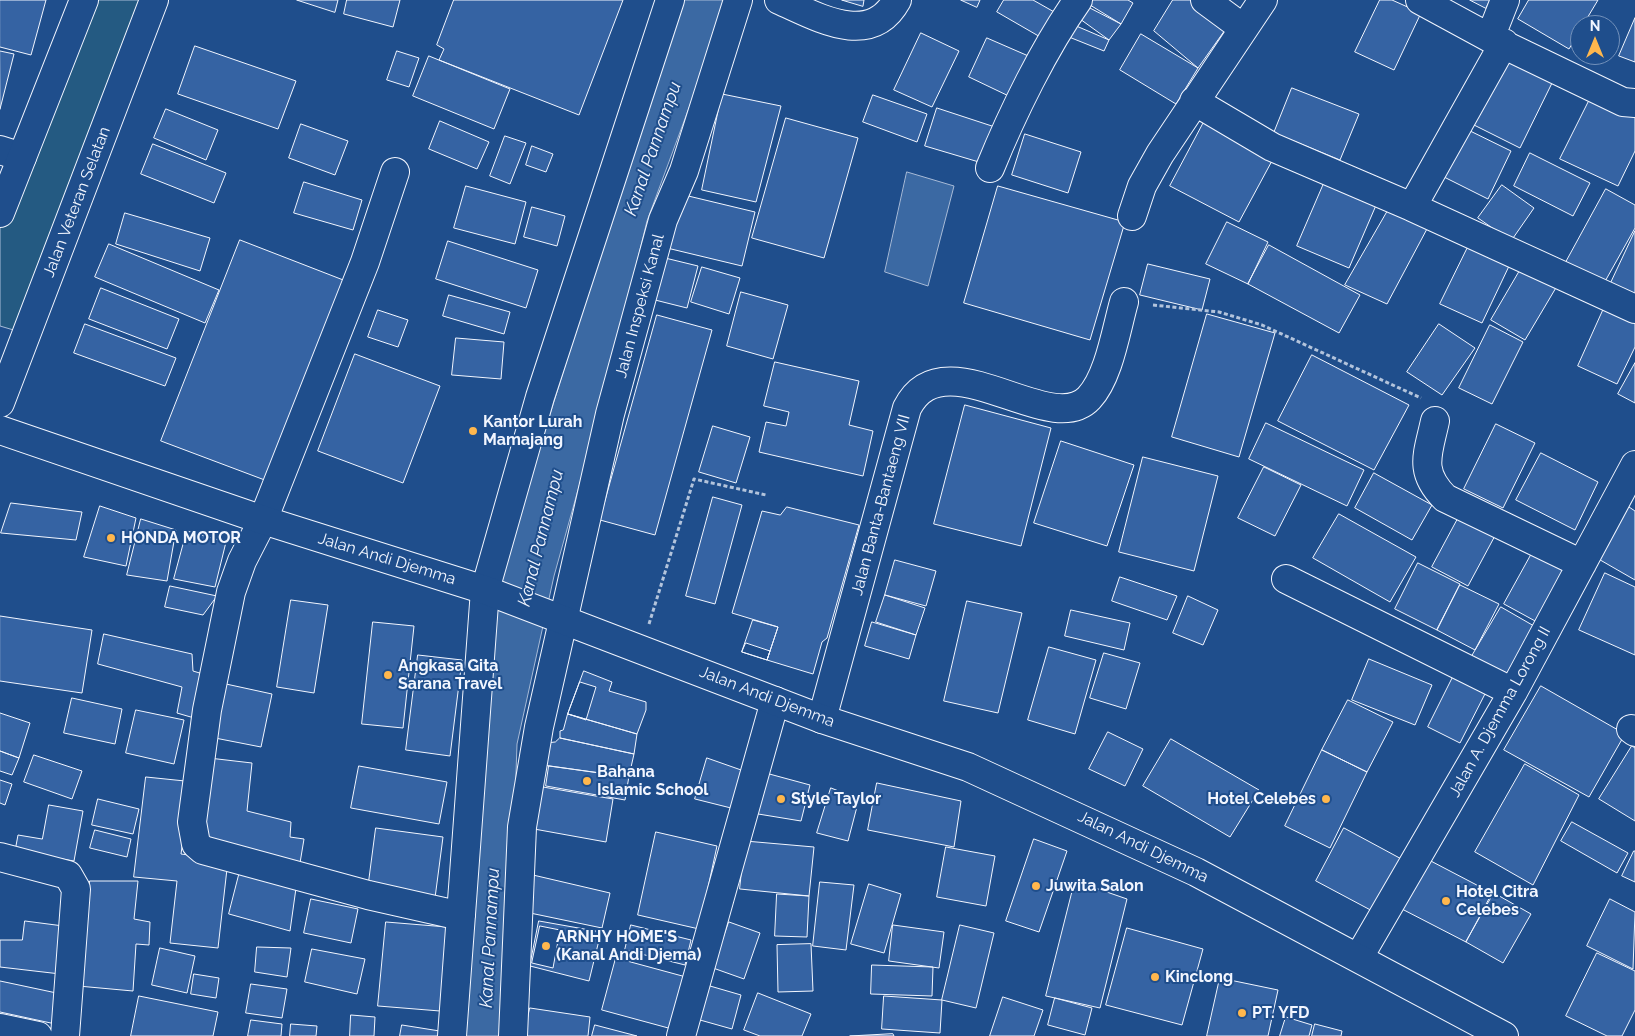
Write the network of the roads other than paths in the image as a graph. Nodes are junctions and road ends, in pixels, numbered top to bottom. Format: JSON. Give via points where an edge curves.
{"nodes":[{"id":1,"x":84,"y":0,"type":"edge"},
{"id":2,"x":154,"y":0,"type":"edge"},
{"id":3,"x":670,"y":0,"type":"edge"},
{"id":4,"x":738,"y":0,"type":"edge"},
{"id":5,"x":779,"y":0,"type":"edge"},
{"id":6,"x":897,"y":0,"type":"edge"},
{"id":7,"x":1078,"y":0,"type":"edge"},
{"id":8,"x":1205,"y":0,"type":"edge"},
{"id":9,"x":1263,"y":0,"type":"edge"},
{"id":10,"x":1420,"y":0,"type":"edge"},
{"id":11,"x":1505,"y":0,"type":"edge"},
{"id":12,"x":1243,"y":28,"type":"junction"},
{"id":13,"x":1497,"y":40,"type":"junction"},
{"id":14,"x":1194,"y":101,"type":"junction"},
{"id":15,"x":1635,"y":103,"type":"edge"},
{"id":16,"x":11,"y":154,"type":"edge"},
{"id":17,"x":990,"y":168,"type":"dead end"},
{"id":18,"x":395,"y":172,"type":"dead end"},
{"id":19,"x":1412,"y":207,"type":"junction"},
{"id":20,"x":0,"y":213,"type":"edge"},
{"id":21,"x":1132,"y":216,"type":"dead end"},
{"id":22,"x":1124,"y":302,"type":"road end"},
{"id":23,"x":1635,"y":309,"type":"edge"},
{"id":24,"x":0,"y":403,"type":"edge"},
{"id":25,"x":1434,"y":421,"type":"road end"},
{"id":26,"x":0,"y":430,"type":"edge"},
{"id":27,"x":1635,"y":465,"type":"edge"},
{"id":28,"x":262,"y":520,"type":"junction"},
{"id":29,"x":1582,"y":564,"type":"junction"},
{"id":30,"x":1286,"y":579,"type":"dead end"},
{"id":31,"x":491,"y":592,"type":"junction"},
{"id":32,"x":557,"y":615,"type":"junction"},
{"id":33,"x":1513,"y":692,"type":"junction"},
{"id":34,"x":775,"y":701,"type":"junction"},
{"id":35,"x":822,"y":719,"type":"junction"},
{"id":36,"x":0,"y":857,"type":"edge"},
{"id":37,"x":461,"y":916,"type":"junction"},
{"id":38,"x":1359,"y":957,"type":"junction"},
{"id":39,"x":0,"y":1028,"type":"edge"},
{"id":40,"x":38,"y":1036,"type":"edge"},
{"id":41,"x":65,"y":1036,"type":"edge"},
{"id":42,"x":452,"y":1036,"type":"edge"},
{"id":43,"x":513,"y":1036,"type":"edge"},
{"id":44,"x":681,"y":1036,"type":"edge"},
{"id":45,"x":1504,"y":1036,"type":"edge"}],
"edges":[{"from":1,"to":16,"type":"street"},
{"from":2,"to":24,"type":"street","name":"Jalan Veteran Selatan"},
{"from":3,"to":31,"type":"street","via":[[540,397]]},
{"from":4,"to":32,"type":"street","name":"Jalan Inspeksi Kanal","via":[[684,171],[664,220]]},
{"from":5,"to":6,"type":"street","via":[[834,24],[847,26],[863,26],[880,18],[893,8]]},
{"from":7,"to":17,"type":"street","via":[[1021,101]]},
{"from":8,"to":12,"type":"street"},
{"from":9,"to":12,"type":"street"},
{"from":10,"to":13,"type":"street"},
{"from":11,"to":13,"type":"street"},
{"from":12,"to":14,"type":"street"},
{"from":13,"to":15,"type":"street","via":[[1623,102]]},
{"from":13,"to":19,"type":"street"},
{"from":14,"to":19,"type":"street","via":[[1272,147]]},
{"from":14,"to":21,"type":"street","via":[[1142,186]]},
{"from":16,"to":20,"type":"street"},
{"from":18,"to":28,"type":"street","via":[[365,262]]},
{"from":19,"to":23,"type":"street"},
{"from":22,"to":35,"type":"street","name":"Jalan Banta-Bantaeng VII","via":[[1101,381],[1088,399],[1075,406],[1033,405],[991,388],[958,381],[923,389],[913,397],[907,408]]},
{"from":25,"to":29,"type":"street","via":[[1426,463],[1434,487],[1445,498]]},
{"from":26,"to":28,"type":"street","name":"Jalan Andi Djemma"},
{"from":27,"to":29,"type":"street","name":"Jalan A. Djemma Lorong II"},
{"from":28,"to":31,"type":"street","name":"Jalan Andi Djemma"},
{"from":28,"to":37,"type":"street","via":[[231,592],[207,710],[192,822],[196,844],[203,850],[243,862]]},
{"from":29,"to":33,"type":"street","name":"Jalan A. Djemma Lorong II"},
{"from":30,"to":33,"type":"street"},
{"from":31,"to":32,"type":"street","name":"Jalan Andi Djemma"},
{"from":31,"to":37,"type":"street"},
{"from":32,"to":34,"type":"street","name":"Jalan Andi Djemma"},
{"from":32,"to":43,"type":"street","name":"Jalan Inspeksi Kanal","via":[[522,827]]},
{"from":33,"to":38,"type":"street","name":"Jalan A. Djemma Lorong II"},
{"from":34,"to":35,"type":"street","name":"Jalan Andi Djemma"},
{"from":34,"to":44,"type":"street"},
{"from":35,"to":38,"type":"street","name":"Jalan Andi Djemma","via":[[968,768],[1072,814],[1196,872]]},
{"from":36,"to":41,"type":"street","via":[[68,875],[76,889]]},
{"from":37,"to":42,"type":"street"},
{"from":38,"to":45,"type":"street","name":"Jalan Andi Djemma"},
{"from":39,"to":40,"type":"street"}]}
